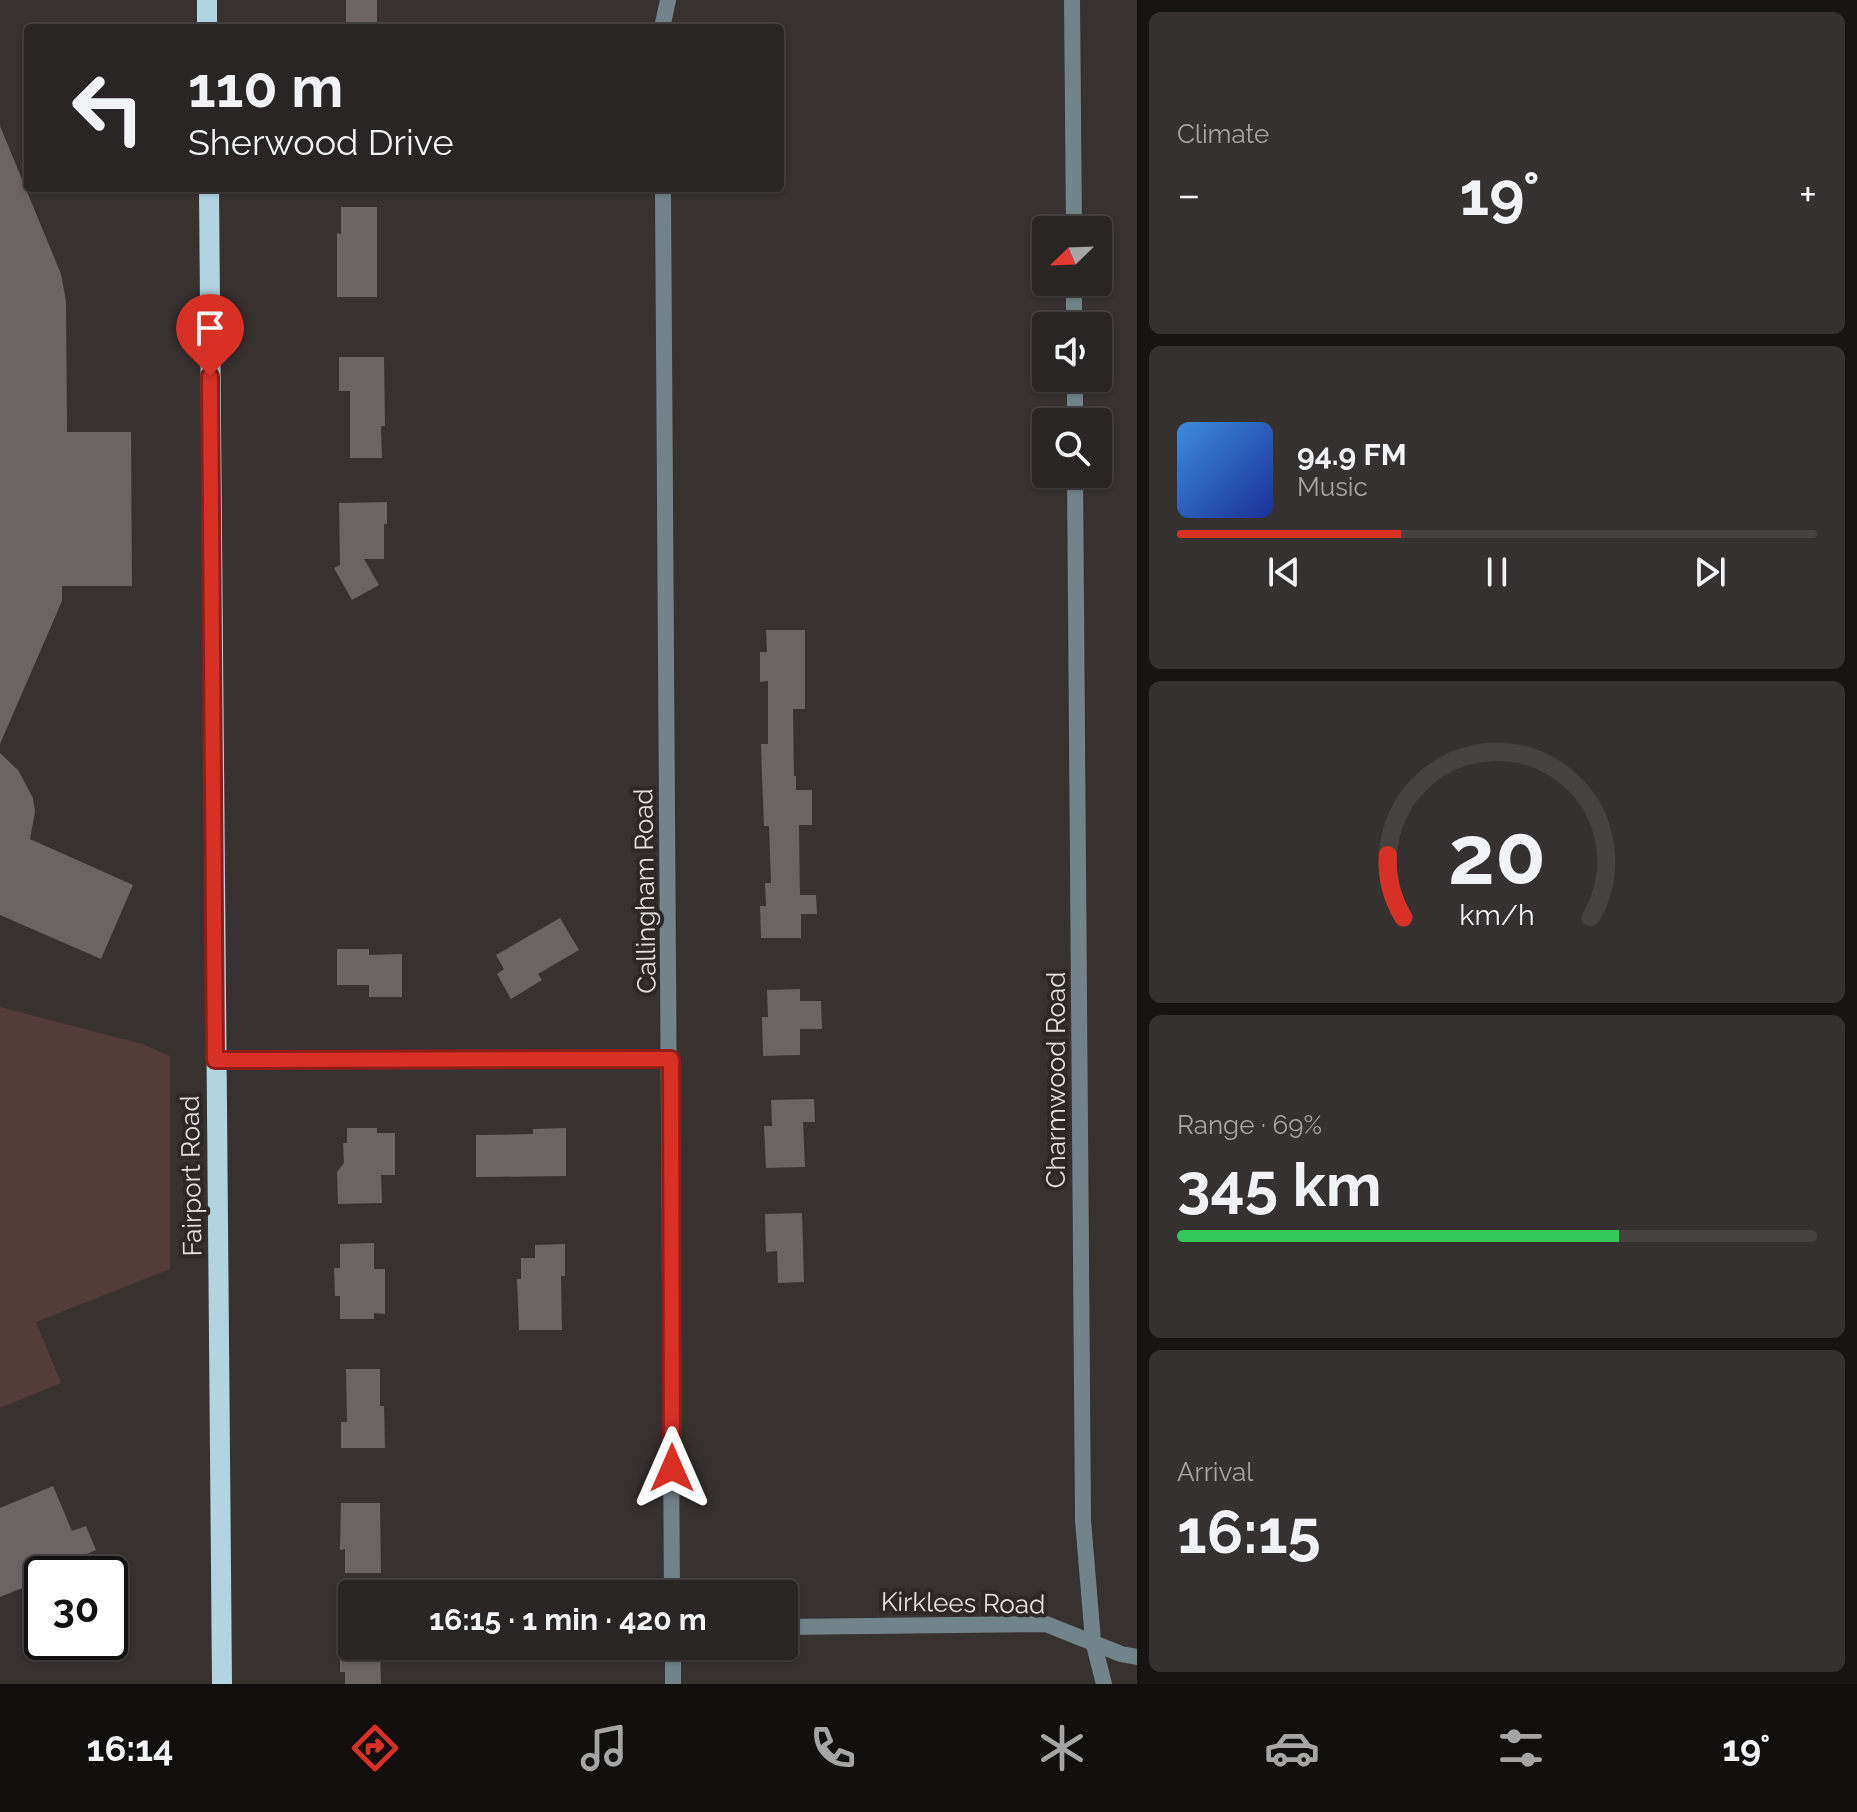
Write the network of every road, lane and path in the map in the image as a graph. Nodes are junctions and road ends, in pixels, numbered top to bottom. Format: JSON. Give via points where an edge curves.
{"nodes":[{"id":1,"x":207,"y":0,"type":"edge"},
{"id":2,"x":668,"y":0,"type":"edge"},
{"id":3,"x":1072,"y":0,"type":"edge"},
{"id":4,"x":207,"y":24,"type":"edge"},
{"id":5,"x":663,"y":24,"type":"edge"},
{"id":6,"x":209,"y":192,"type":"edge"},
{"id":7,"x":663,"y":192,"type":"edge"},
{"id":8,"x":1074,"y":216,"type":"edge"},
{"id":9,"x":1075,"y":488,"type":"edge"},
{"id":10,"x":671,"y":1059,"type":"junction"},
{"id":11,"x":215,"y":1060,"type":"junction"},
{"id":12,"x":672,"y":1580,"type":"edge"},
{"id":13,"x":798,"y":1627,"type":"edge"},
{"id":14,"x":1093,"y":1641,"type":"junction"},
{"id":15,"x":1137,"y":1657,"type":"edge"},
{"id":16,"x":673,"y":1660,"type":"edge"},
{"id":17,"x":222,"y":1684,"type":"edge"},
{"id":18,"x":673,"y":1684,"type":"edge"},
{"id":19,"x":1104,"y":1684,"type":"edge"}],
"edges":[{"from":1,"to":4,"type":"main road"},
{"from":2,"to":5,"type":"street"},
{"from":3,"to":8,"type":"street"},
{"from":6,"to":11,"type":"main road","name":"Fairport Road"},
{"from":7,"to":10,"type":"street","name":"Callingham Road"},
{"from":9,"to":14,"type":"street","name":"Charmwood Road","via":[[1083,1520]]},
{"from":10,"to":11,"type":"street"},
{"from":10,"to":12,"type":"street","name":"Callingham Road"},
{"from":11,"to":17,"type":"main road","name":"Fairport Road"},
{"from":13,"to":14,"type":"street","name":"Kirklees Road","via":[[1046,1624]]},
{"from":14,"to":15,"type":"street","name":"Kirklees Road"},
{"from":14,"to":19,"type":"street","name":"Charmwood Road"},
{"from":16,"to":18,"type":"street"}]}
